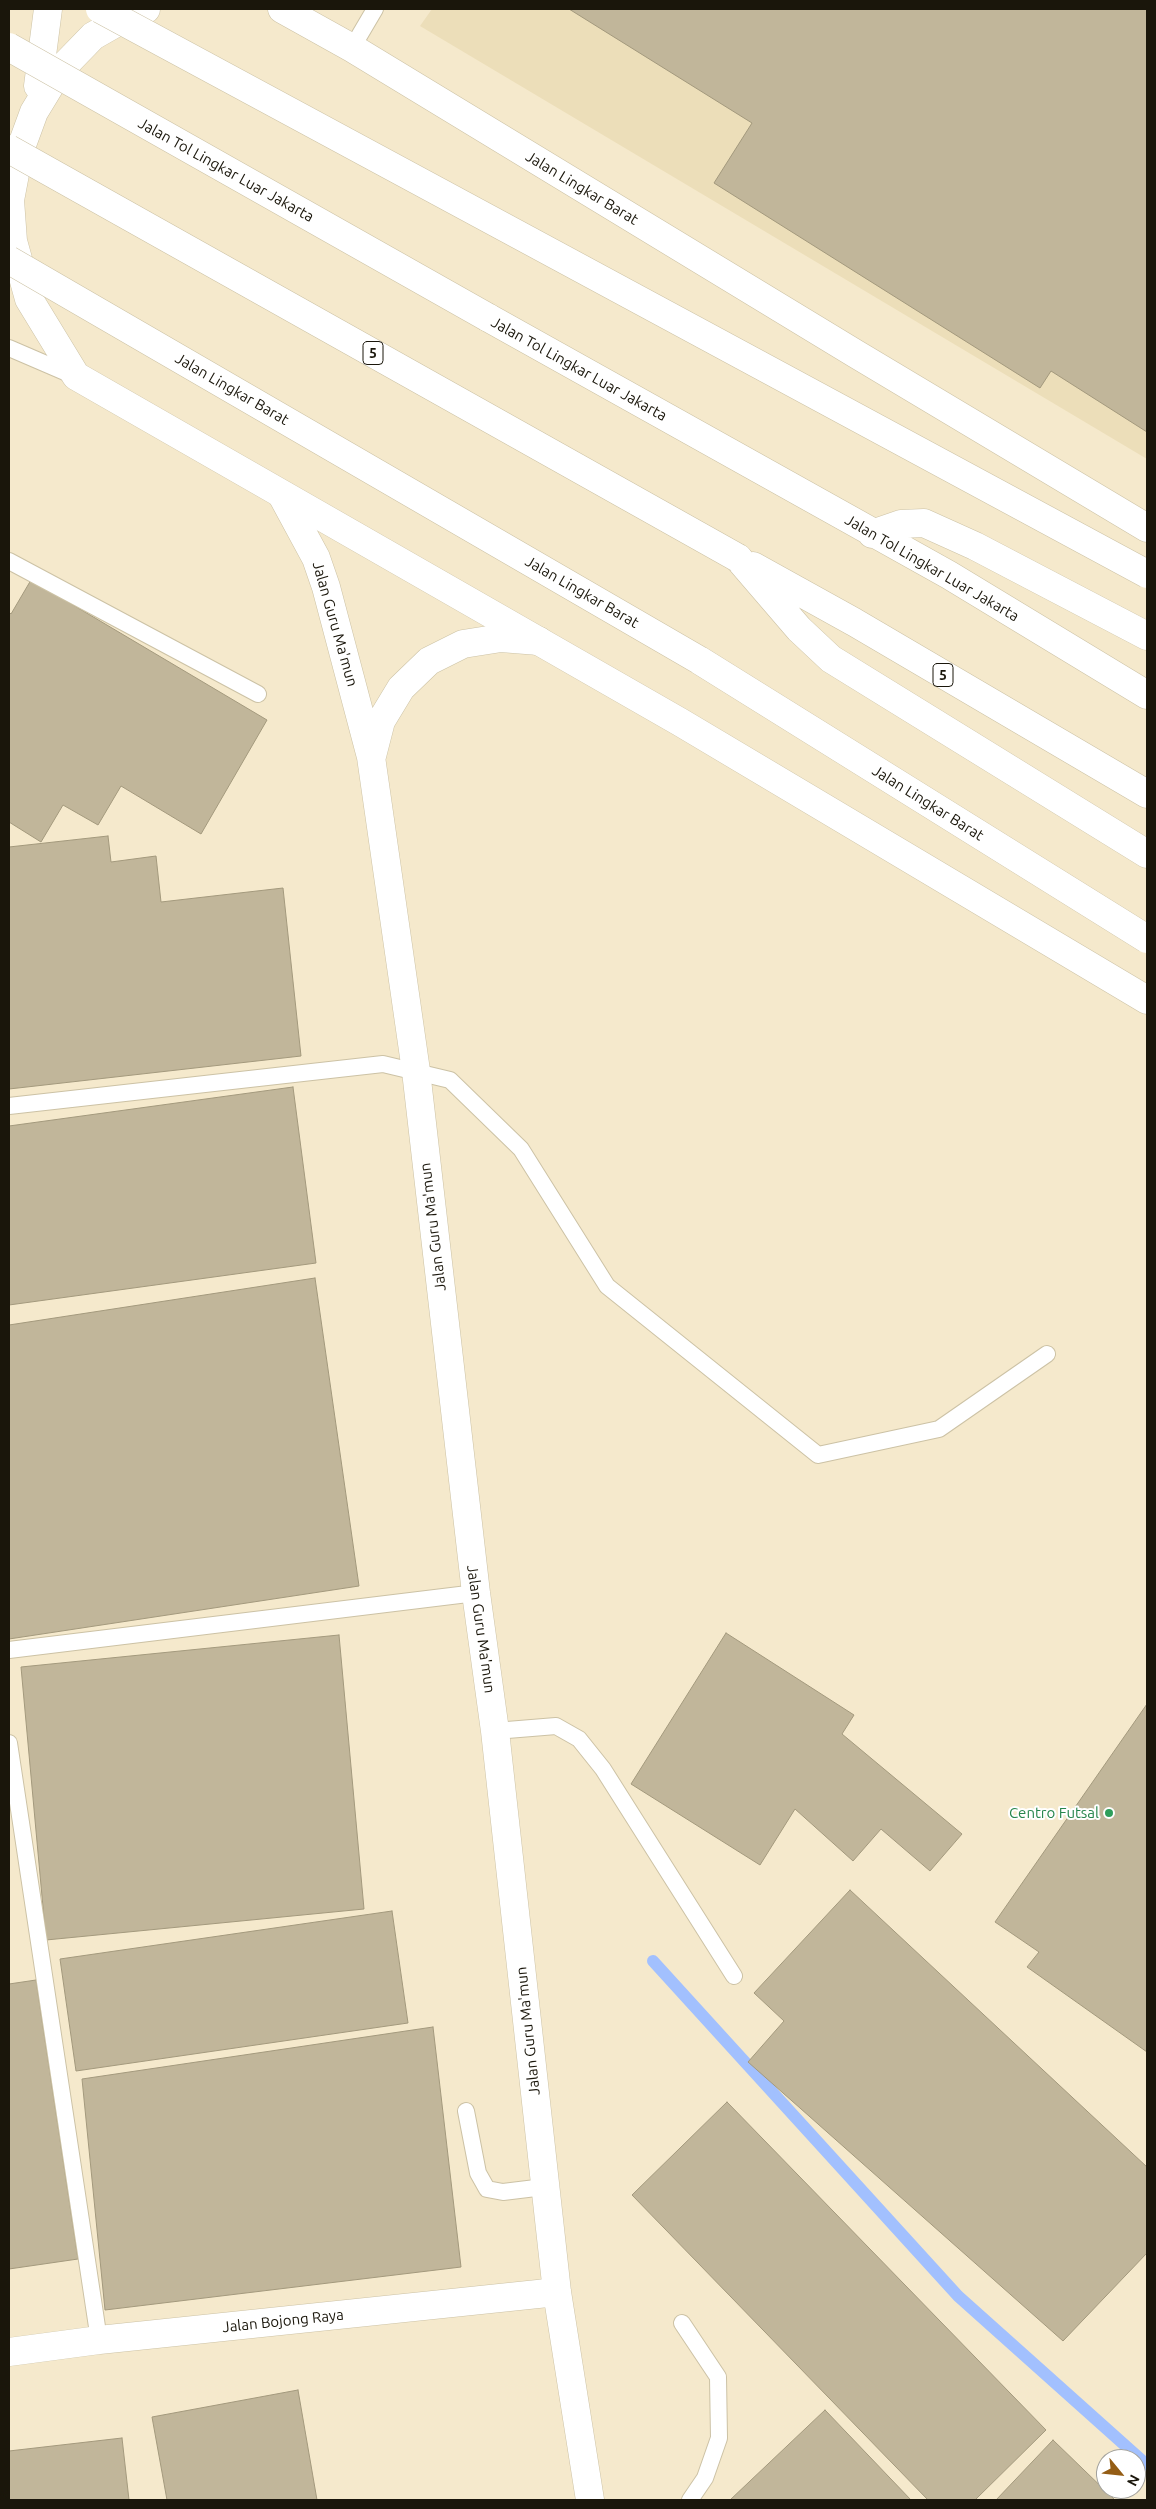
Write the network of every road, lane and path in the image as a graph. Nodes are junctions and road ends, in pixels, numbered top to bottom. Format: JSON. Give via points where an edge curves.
{"nodes":[{"id":1,"x":48,"y":9,"type":"edge"},
{"id":2,"x":100,"y":9,"type":"edge"},
{"id":3,"x":146,"y":9,"type":"edge"},
{"id":4,"x":282,"y":9,"type":"edge"},
{"id":5,"x":315,"y":9,"type":"edge"},
{"id":6,"x":375,"y":9,"type":"edge"},
{"id":7,"x":326,"y":34,"type":"junction"},
{"id":8,"x":9,"y":48,"type":"edge"},
{"id":9,"x":352,"y":48,"type":"junction"},
{"id":10,"x":34,"y":112,"type":"junction"},
{"id":11,"x":9,"y":149,"type":"edge"},
{"id":12,"x":9,"y":260,"type":"edge"},
{"id":13,"x":9,"y":348,"type":"edge"},
{"id":14,"x":76,"y":376,"type":"junction"},
{"id":15,"x":283,"y":497,"type":"junction"},
{"id":16,"x":1147,"y":528,"type":"edge"},
{"id":17,"x":872,"y":534,"type":"junction"},
{"id":18,"x":738,"y":558,"type":"junction"},
{"id":19,"x":9,"y":562,"type":"edge"},
{"id":20,"x":1147,"y":574,"type":"edge"},
{"id":21,"x":1147,"y":636,"type":"edge"},
{"id":22,"x":539,"y":641,"type":"junction"},
{"id":23,"x":258,"y":694,"type":"dead end"},
{"id":24,"x":1147,"y":695,"type":"edge"},
{"id":25,"x":372,"y":757,"type":"junction"},
{"id":26,"x":1147,"y":794,"type":"edge"},
{"id":27,"x":1147,"y":854,"type":"edge"},
{"id":28,"x":1147,"y":939,"type":"edge"},
{"id":29,"x":1147,"y":1000,"type":"edge"},
{"id":30,"x":416,"y":1071,"type":"junction"},
{"id":31,"x":9,"y":1106,"type":"edge"},
{"id":32,"x":1047,"y":1354,"type":"dead end"},
{"id":33,"x":476,"y":1593,"type":"junction"},
{"id":34,"x":9,"y":1650,"type":"edge"},
{"id":35,"x":495,"y":1731,"type":"junction"},
{"id":36,"x":9,"y":1743,"type":"edge"},
{"id":37,"x":734,"y":1976,"type":"dead end"},
{"id":38,"x":466,"y":2111,"type":"dead end"},
{"id":39,"x":544,"y":2187,"type":"junction"},
{"id":40,"x":557,"y":2292,"type":"junction"},
{"id":41,"x":682,"y":2323,"type":"dead end"},
{"id":42,"x":99,"y":2340,"type":"junction"},
{"id":43,"x":9,"y":2352,"type":"edge"},
{"id":44,"x":590,"y":2500,"type":"edge"},
{"id":45,"x":690,"y":2500,"type":"edge"}],
"edges":[{"from":1,"to":10,"type":"main road"},
{"from":2,"to":20,"type":"main road","bridge":true},
{"from":3,"to":10,"type":"main road","via":[[93,36],[59,70]]},
{"from":4,"to":7,"type":"main road","name":"Jalan Lingkar Barat"},
{"from":5,"to":7,"type":"main road"},
{"from":6,"to":9,"type":"lane"},
{"from":7,"to":9,"type":"main road","name":"Jalan Lingkar Barat"},
{"from":8,"to":17,"type":"main road","name":"Jalan Tol Lingkar Luar Jakarta","bridge":true},
{"from":9,"to":16,"type":"main road","name":"Jalan Lingkar Barat"},
{"from":10,"to":14,"type":"main road","via":[[19,153],[10,200],[13,241],[29,299]]},
{"from":11,"to":18,"type":"main road","number":"5","bridge":true},
{"from":12,"to":28,"type":"main road","name":"Jalan Lingkar Barat","bridge":true,"via":[[700,660]]},
{"from":13,"to":14,"type":"lane"},
{"from":14,"to":15,"type":"main road"},
{"from":15,"to":22,"type":"main road"},
{"from":15,"to":25,"type":"main road","name":"Jalan Guru Ma'mun","via":[[316,558],[326,587]]},
{"from":17,"to":21,"type":"main road","via":[[901,524],[924,523],[975,546]]},
{"from":17,"to":24,"type":"main road","name":"Jalan Tol Lingkar Luar Jakarta","via":[[949,575]]},
{"from":18,"to":26,"type":"main road","number":"5"},
{"from":18,"to":27,"type":"main road","via":[[799,630],[831,659]]},
{"from":19,"to":23,"type":"lane"},
{"from":22,"to":25,"type":"main road","name":"Jalan Guru Ma'mun","via":[[501,638],[463,644],[429,662],[401,688],[391,704],[381,721]]},
{"from":22,"to":29,"type":"main road","via":[[837,814]]},
{"from":25,"to":30,"type":"main road","name":"Jalan Guru Ma'mun"},
{"from":30,"to":31,"type":"lane","via":[[383,1064]]},
{"from":30,"to":32,"type":"lane","via":[[450,1080],[521,1148],[607,1286],[818,1455],[939,1429]]},
{"from":30,"to":33,"type":"main road","name":"Jalan Guru Ma'mun"},
{"from":33,"to":34,"type":"lane"},
{"from":33,"to":35,"type":"main road","name":"Jalan Guru Ma'mun"},
{"from":35,"to":37,"type":"lane","via":[[556,1726],[579,1739],[603,1769]]},
{"from":35,"to":39,"type":"main road","name":"Jalan Guru Ma'mun"},
{"from":36,"to":42,"type":"lane"},
{"from":38,"to":39,"type":"lane","via":[[478,2173],[487,2189],[503,2192]]},
{"from":39,"to":40,"type":"main road","name":"Jalan Guru Ma'mun"},
{"from":40,"to":42,"type":"main road","name":"Jalan Bojong Raya"},
{"from":40,"to":44,"type":"main road","name":"Jalan Guru Ma'mun"},
{"from":41,"to":45,"type":"lane","via":[[718,2377],[719,2438],[705,2478]]},
{"from":42,"to":43,"type":"main road","name":"Jalan Bojong Raya"}]}
